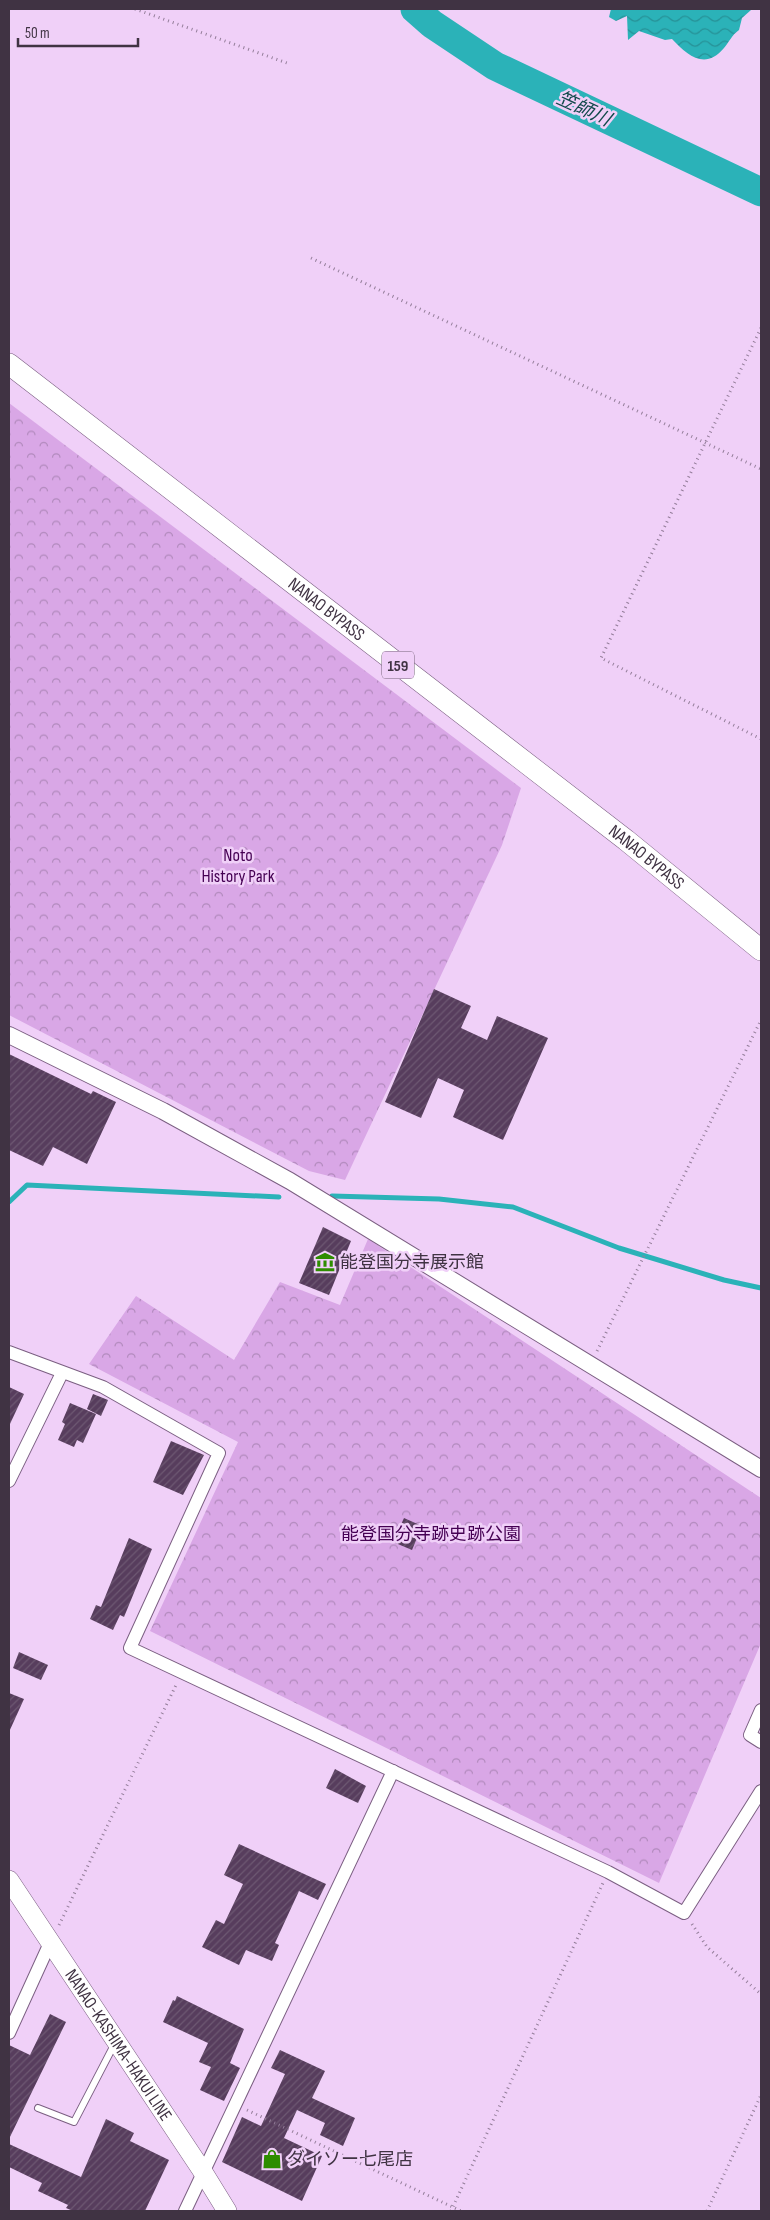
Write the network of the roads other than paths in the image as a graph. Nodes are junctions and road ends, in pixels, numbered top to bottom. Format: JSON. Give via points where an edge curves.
{"nodes":[{"id":1,"x":9,"y":364,"type":"edge"},
{"id":2,"x":761,"y":950,"type":"edge"},
{"id":3,"x":9,"y":1035,"type":"edge"},
{"id":4,"x":9,"y":1352,"type":"edge"},
{"id":5,"x":62,"y":1373,"type":"junction"},
{"id":6,"x":761,"y":1469,"type":"edge"},
{"id":7,"x":9,"y":1481,"type":"edge"},
{"id":8,"x":761,"y":1710,"type":"edge"},
{"id":9,"x":761,"y":1742,"type":"edge"},
{"id":10,"x":393,"y":1771,"type":"junction"},
{"id":11,"x":761,"y":1791,"type":"edge"},
{"id":12,"x":9,"y":1880,"type":"edge"},
{"id":13,"x":50,"y":1943,"type":"junction"},
{"id":14,"x":9,"y":2033,"type":"edge"},
{"id":15,"x":116,"y":2042,"type":"junction"},
{"id":16,"x":38,"y":2108,"type":"dead end"},
{"id":17,"x":204,"y":2172,"type":"junction"},
{"id":18,"x":185,"y":2211,"type":"edge"},
{"id":19,"x":227,"y":2211,"type":"edge"}],
"edges":[{"from":1,"to":2,"type":"highway","name":"NANAO BYPASS","number":"159","via":[[611,829]]},
{"from":3,"to":6,"type":"street","via":[[207,1133]]},
{"from":4,"to":5,"type":"street"},
{"from":5,"to":7,"type":"street"},
{"from":5,"to":10,"type":"street","via":[[102,1386],[219,1453],[130,1648]]},
{"from":8,"to":9,"type":"street","via":[[750,1735]]},
{"from":10,"to":11,"type":"street","via":[[608,1872],[684,1912]]},
{"from":10,"to":17,"type":"street"},
{"from":12,"to":13,"type":"main road","name":"NANAO-KASHIMA-HAKUI LINE"},
{"from":13,"to":14,"type":"street"},
{"from":13,"to":15,"type":"main road","name":"NANAO-KASHIMA-HAKUI LINE"},
{"from":15,"to":16,"type":"lane","via":[[74,2122]]},
{"from":15,"to":17,"type":"main road","name":"NANAO-KASHIMA-HAKUI LINE"},
{"from":17,"to":18,"type":"street"},
{"from":17,"to":19,"type":"main road","name":"NANAO-KASHIMA-HAKUI LINE"}]}
